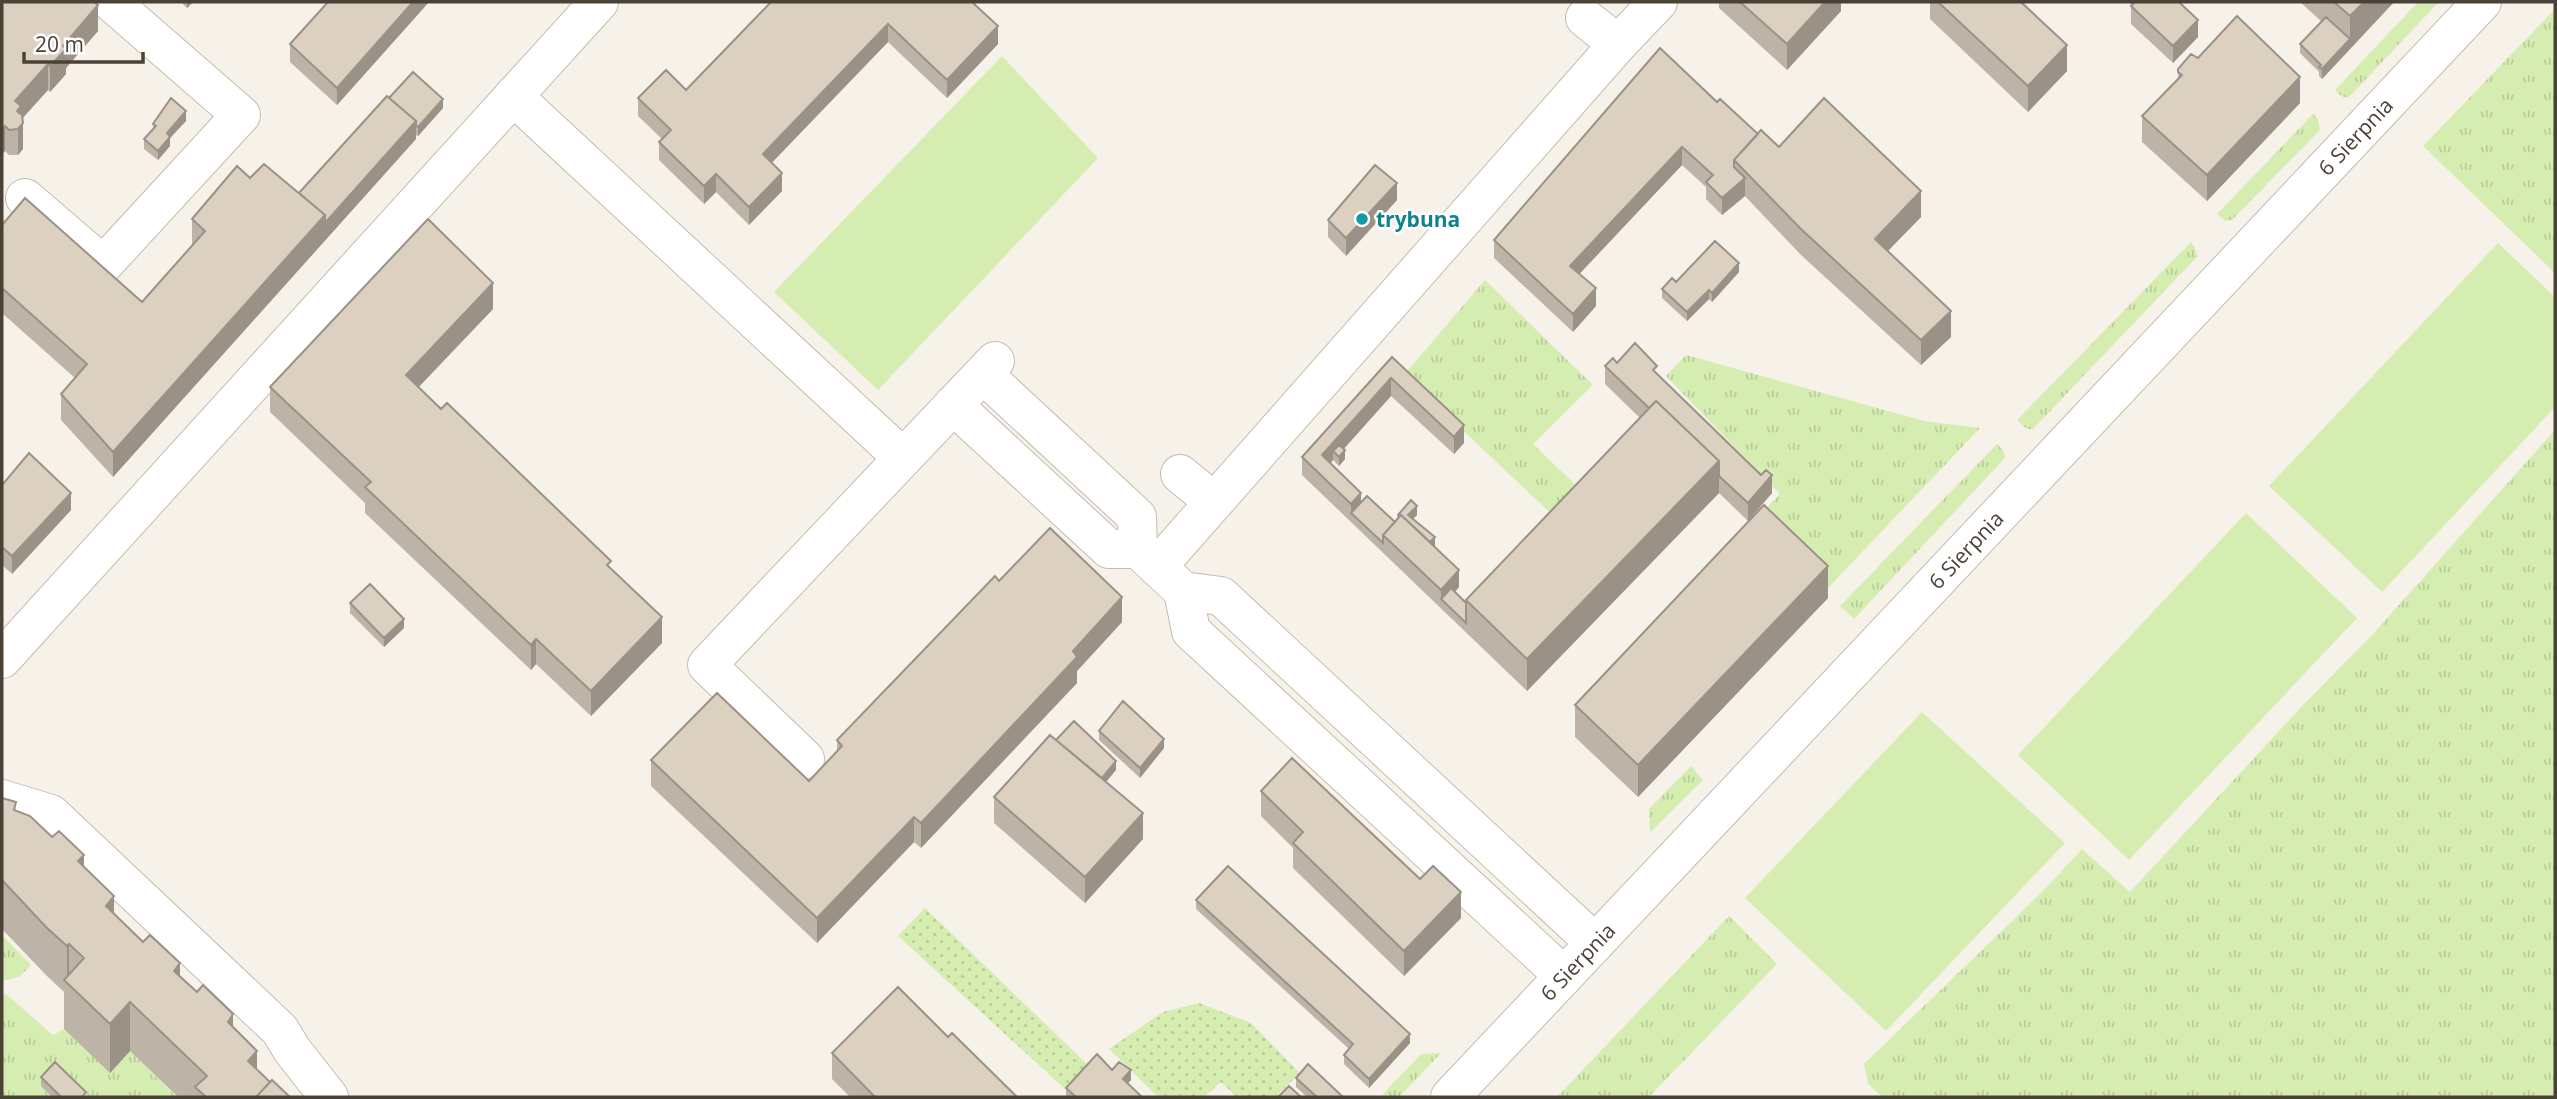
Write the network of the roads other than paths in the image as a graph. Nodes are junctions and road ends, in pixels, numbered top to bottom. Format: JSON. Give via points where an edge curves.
{"nodes":[{"id":1,"x":111,"y":2,"type":"edge"},
{"id":2,"x":599,"y":2,"type":"edge"},
{"id":3,"x":1658,"y":2,"type":"edge"},
{"id":4,"x":2482,"y":2,"type":"edge"},
{"id":5,"x":1585,"y":18,"type":"dead end"},
{"id":6,"x":1618,"y":44,"type":"junction"},
{"id":7,"x":513,"y":96,"type":"junction"},
{"id":8,"x":25,"y":198,"type":"edge"},
{"id":9,"x":953,"y":405,"type":"junction"},
{"id":10,"x":903,"y":458,"type":"junction"},
{"id":11,"x":1180,"y":474,"type":"dead end"},
{"id":12,"x":1214,"y":502,"type":"junction"},
{"id":13,"x":1159,"y":569,"type":"junction"},
{"id":14,"x":2,"y":659,"type":"edge"},
{"id":15,"x":805,"y":760,"type":"dead end"},
{"id":16,"x":2,"y":799,"type":"edge"},
{"id":17,"x":1595,"y":943,"type":"junction"},
{"id":18,"x":1564,"y":976,"type":"junction"},
{"id":19,"x":329,"y":1097,"type":"edge"},
{"id":20,"x":1450,"y":1097,"type":"edge"}],
"edges":[{"from":1,"to":8,"type":"street","via":[[240,115],[103,265]]},
{"from":2,"to":7,"type":"street"},
{"from":3,"to":6,"type":"street"},
{"from":4,"to":17,"type":"street","name":"6 Sierpnia"},
{"from":5,"to":6,"type":"street"},
{"from":6,"to":12,"type":"street"},
{"from":7,"to":10,"type":"street"},
{"from":7,"to":14,"type":"street"},
{"from":9,"to":10,"type":"street"},
{"from":9,"to":13,"type":"street","via":[[1108,549]]},
{"from":9,"to":13,"type":"street","via":[[989,367],[1137,517]]},
{"from":10,"to":15,"type":"street","via":[[707,664]]},
{"from":11,"to":12,"type":"street"},
{"from":12,"to":13,"type":"street"},
{"from":13,"to":17,"type":"street","via":[[1222,596]]},
{"from":13,"to":18,"type":"street","via":[[1191,631]]},
{"from":16,"to":19,"type":"street","via":[[51,814],[280,1030]]},
{"from":17,"to":18,"type":"street","name":"6 Sierpnia"},
{"from":18,"to":20,"type":"street","name":"6 Sierpnia"}]}
